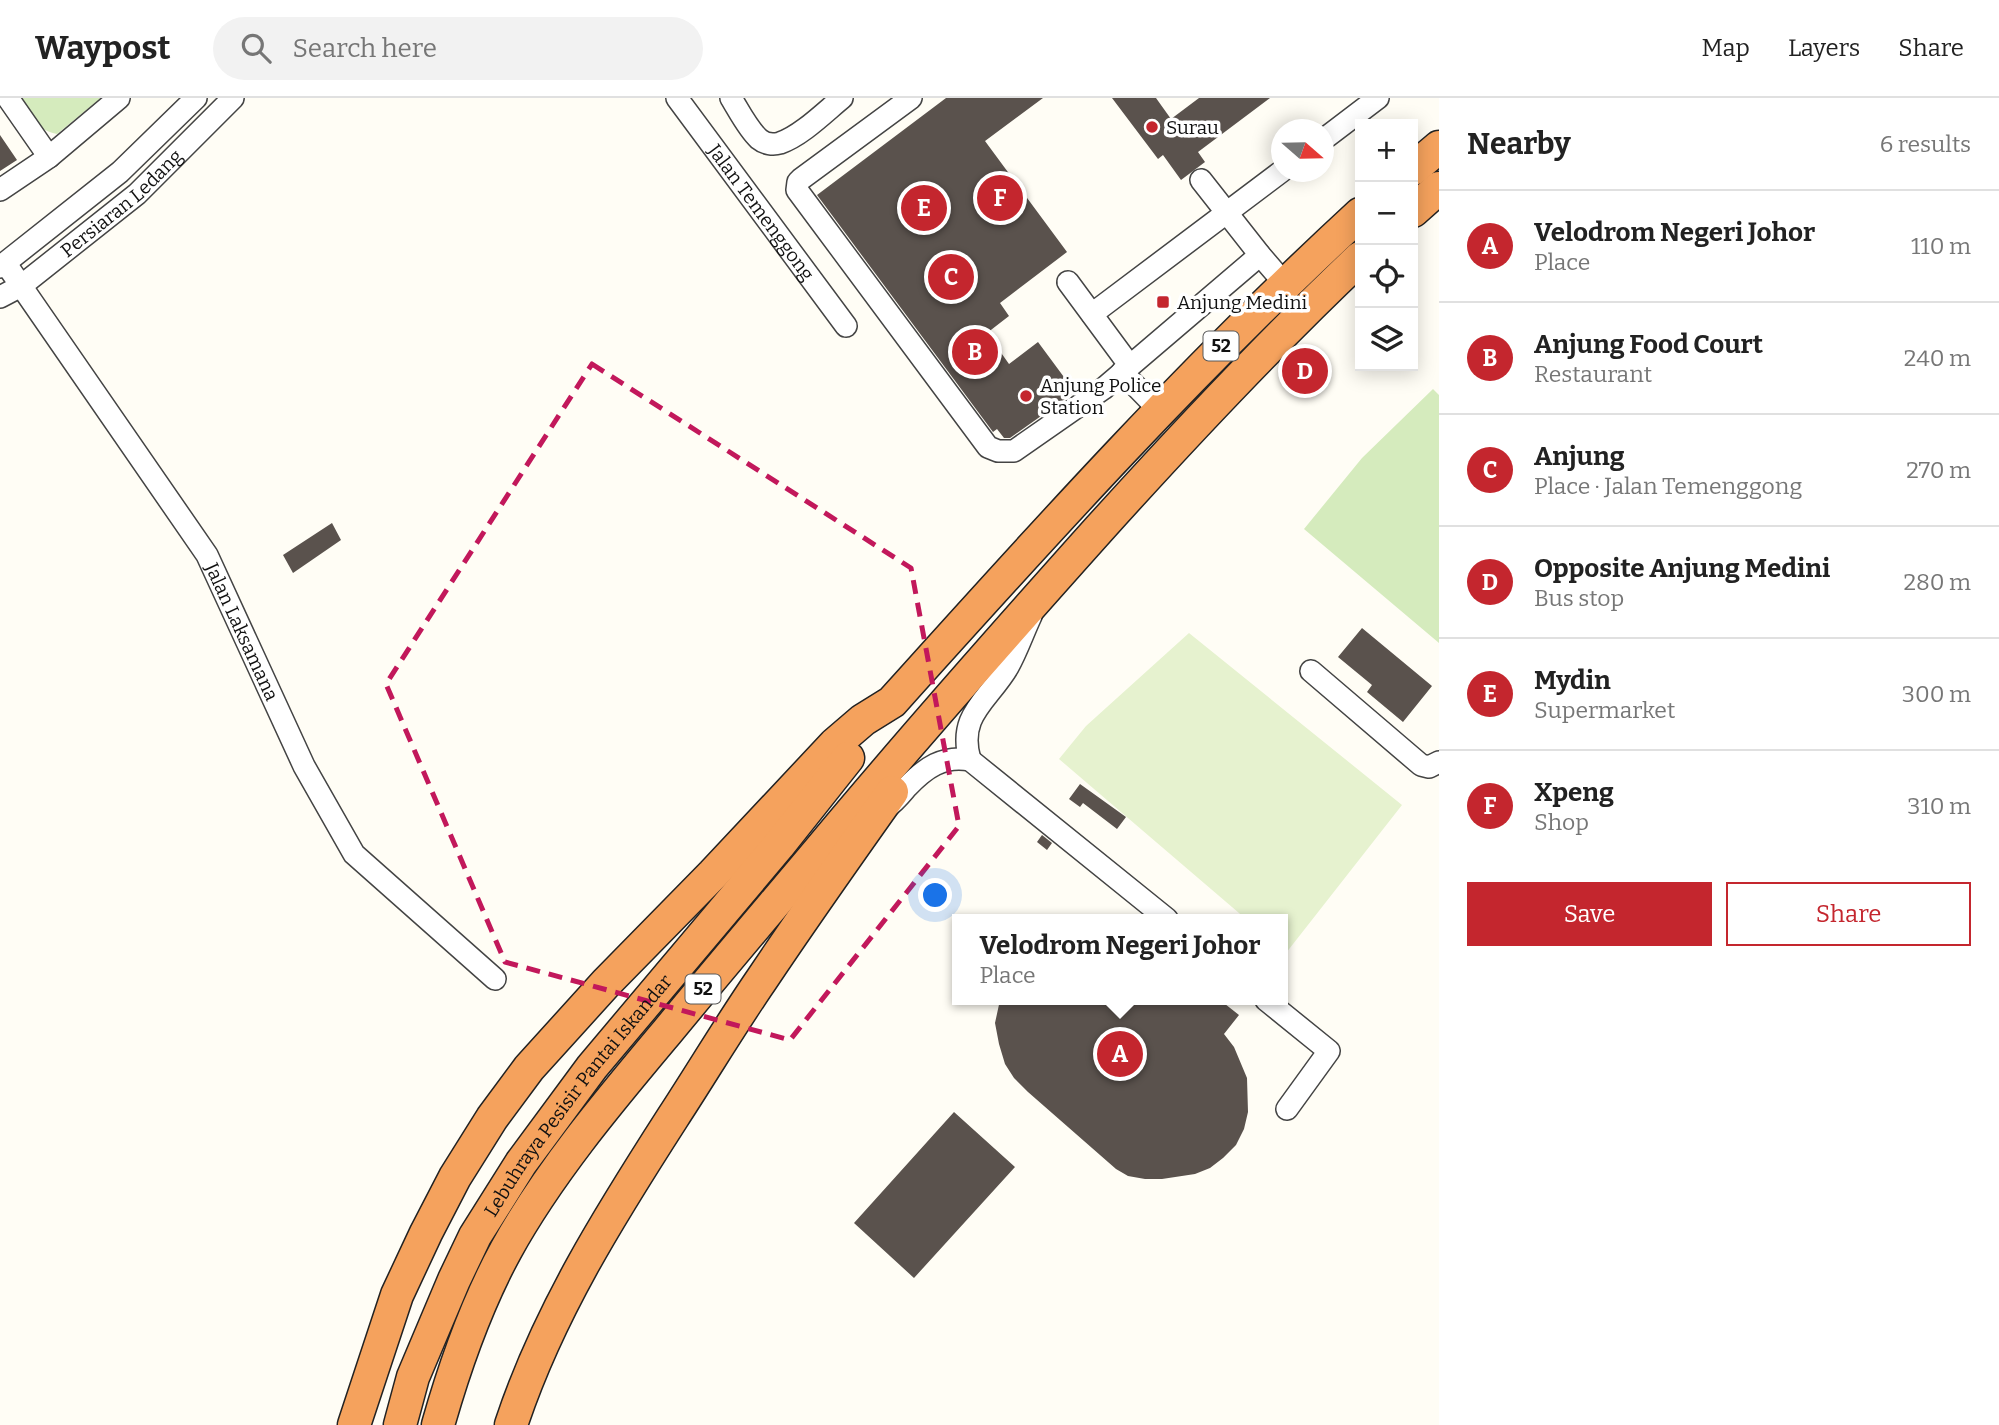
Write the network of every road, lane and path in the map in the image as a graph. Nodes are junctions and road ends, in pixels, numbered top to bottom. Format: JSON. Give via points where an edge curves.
{"nodes":[{"id":1,"x":8,"y":98,"type":"edge"},
{"id":2,"x":119,"y":98,"type":"edge"},
{"id":3,"x":196,"y":98,"type":"edge"},
{"id":4,"x":233,"y":98,"type":"edge"},
{"id":5,"x":677,"y":98,"type":"edge"},
{"id":6,"x":731,"y":98,"type":"edge"},
{"id":7,"x":842,"y":98,"type":"edge"},
{"id":8,"x":911,"y":98,"type":"edge"},
{"id":9,"x":1378,"y":98,"type":"edge"},
{"id":10,"x":1334,"y":131,"type":"edge"},
{"id":11,"x":1439,"y":147,"type":"edge"},
{"id":12,"x":49,"y":157,"type":"junction"},
{"id":13,"x":1418,"y":165,"type":"edge"},
{"id":14,"x":1271,"y":179,"type":"edge"},
{"id":15,"x":1201,"y":180,"type":"dead end"},
{"id":16,"x":1439,"y":188,"type":"edge"},
{"id":17,"x":0,"y":190,"type":"edge"},
{"id":18,"x":1418,"y":207,"type":"edge"},
{"id":19,"x":1226,"y":212,"type":"junction"},
{"id":20,"x":1355,"y":220,"type":"edge"},
{"id":21,"x":1260,"y":255,"type":"junction"},
{"id":22,"x":1355,"y":263,"type":"edge"},
{"id":23,"x":3,"y":265,"type":"edge"},
{"id":24,"x":1068,"y":282,"type":"dead end"},
{"id":25,"x":1285,"y":284,"type":"junction"},
{"id":26,"x":21,"y":286,"type":"junction"},
{"id":27,"x":0,"y":297,"type":"edge"},
{"id":28,"x":1092,"y":314,"type":"junction"},
{"id":29,"x":846,"y":326,"type":"dead end"},
{"id":30,"x":1126,"y":369,"type":"junction"},
{"id":31,"x":1159,"y":410,"type":"junction"},
{"id":32,"x":1040,"y":595,"type":"junction"},
{"id":33,"x":1311,"y":671,"type":"dead end"},
{"id":34,"x":892,"y":702,"type":"junction"},
{"id":35,"x":914,"y":738,"type":"junction"},
{"id":36,"x":971,"y":760,"type":"junction"},
{"id":37,"x":1439,"y":762,"type":"edge"},
{"id":38,"x":878,"y":811,"type":"junction"},
{"id":39,"x":1161,"y":914,"type":"edge"},
{"id":40,"x":495,"y":979,"type":"dead end"},
{"id":41,"x":1272,"y":1005,"type":"edge"},
{"id":42,"x":1287,"y":1108,"type":"dead end"},
{"id":43,"x":354,"y":1425,"type":"edge"},
{"id":44,"x":400,"y":1425,"type":"edge"},
{"id":45,"x":438,"y":1425,"type":"edge"},
{"id":46,"x":512,"y":1425,"type":"edge"}],
"edges":[{"from":1,"to":12,"type":"street"},
{"from":2,"to":12,"type":"street"},
{"from":3,"to":23,"type":"street","name":"Persiaran Ledang","via":[[120,172]]},
{"from":4,"to":26,"type":"street","name":"Persiaran Ledang","via":[[137,194]]},
{"from":5,"to":29,"type":"street","name":"Jalan Temenggong"},
{"from":6,"to":7,"type":"street","via":[[758,138],[774,144],[800,131]]},
{"from":8,"to":30,"type":"street","via":[[798,182],[797,190],[988,447],[1014,451]]},
{"from":9,"to":10,"type":"street"},
{"from":11,"to":13,"type":"highway"},
{"from":12,"to":17,"type":"street"},
{"from":14,"to":19,"type":"street"},
{"from":15,"to":19,"type":"street"},
{"from":16,"to":18,"type":"highway"},
{"from":19,"to":21,"type":"street"},
{"from":19,"to":28,"type":"street"},
{"from":20,"to":25,"type":"highway","number":"52"},
{"from":21,"to":25,"type":"street"},
{"from":21,"to":30,"type":"street"},
{"from":22,"to":32,"type":"highway","number":"52","via":[[1186,433]]},
{"from":23,"to":26,"type":"street","name":"Jalan Laksamana"},
{"from":24,"to":28,"type":"street"},
{"from":25,"to":31,"type":"highway","number":"52"},
{"from":26,"to":27,"type":"street","name":"Persiaran Ledang"},
{"from":26,"to":40,"type":"street","name":"Jalan Laksamana","via":[[207,555],[304,765],[354,854]]},
{"from":28,"to":30,"type":"street"},
{"from":30,"to":31,"type":"street"},
{"from":31,"to":34,"type":"highway","number":"52"},
{"from":32,"to":35,"type":"highway","number":"52"},
{"from":32,"to":36,"type":"street","via":[[1008,667],[970,722],[966,746]]},
{"from":33,"to":37,"type":"street","via":[[1421,765]]},
{"from":34,"to":43,"type":"highway","via":[[835,744],[529,1068],[484,1130],[426,1233],[397,1295]]},
{"from":34,"to":44,"type":"highway","name":"Lebuhraya Pesisir Pantai Iskandar","number":"52","via":[[779,845],[592,1067],[521,1163],[475,1236],[454,1280],[413,1377]]},
{"from":35,"to":38,"type":"highway","via":[[904,775]]},
{"from":35,"to":45,"type":"highway","name":"Lebuhraya Pesisir Pantai Iskandar","number":"52","via":[[624,1083],[548,1185],[481,1299]]},
{"from":36,"to":38,"type":"street","via":[[947,759],[927,769],[892,804]]},
{"from":36,"to":39,"type":"street"},
{"from":38,"to":46,"type":"highway","via":[[761,980],[599,1235],[540,1349]]},
{"from":41,"to":42,"type":"street","via":[[1329,1051]]}]}
